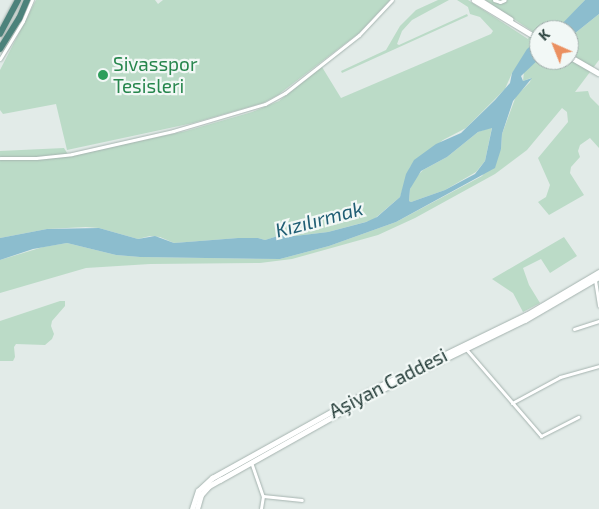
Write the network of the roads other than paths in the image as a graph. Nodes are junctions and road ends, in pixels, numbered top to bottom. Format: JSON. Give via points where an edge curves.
{"nodes":[{"id":1,"x":18,"y":0,"type":"edge"},
{"id":2,"x":27,"y":0,"type":"edge"},
{"id":3,"x":32,"y":0,"type":"edge"},
{"id":4,"x":392,"y":0,"type":"edge"},
{"id":5,"x":474,"y":0,"type":"edge"},
{"id":6,"x":480,"y":0,"type":"edge"},
{"id":7,"x":494,"y":0,"type":"edge"},
{"id":8,"x":506,"y":0,"type":"edge"},
{"id":9,"x":524,"y":29,"type":"junction"},
{"id":10,"x":529,"y":32,"type":"edge"},
{"id":11,"x":0,"y":34,"type":"edge"},
{"id":12,"x":0,"y":49,"type":"edge"},
{"id":13,"x":0,"y":59,"type":"edge"},
{"id":14,"x":579,"y":61,"type":"edge"},
{"id":15,"x":599,"y":72,"type":"edge"},
{"id":16,"x":0,"y":158,"type":"edge"},
{"id":17,"x":599,"y":272,"type":"edge"},
{"id":18,"x":597,"y":279,"type":"edge"},
{"id":19,"x":599,"y":306,"type":"edge"},
{"id":20,"x":599,"y":321,"type":"edge"},
{"id":21,"x":574,"y":329,"type":"dead end"},
{"id":22,"x":466,"y":349,"type":"junction"},
{"id":23,"x":599,"y":366,"type":"edge"},
{"id":24,"x":512,"y":403,"type":"junction"},
{"id":25,"x":578,"y":417,"type":"dead end"},
{"id":26,"x":251,"y":462,"type":"junction"},
{"id":27,"x":263,"y":496,"type":"junction"},
{"id":28,"x":302,"y":500,"type":"dead end"},
{"id":29,"x":192,"y":509,"type":"edge"},
{"id":30,"x":197,"y":509,"type":"edge"},
{"id":31,"x":260,"y":509,"type":"edge"}],
"edges":[{"from":1,"to":11,"type":"highway"},
{"from":2,"to":12,"type":"highway"},
{"from":3,"to":13,"type":"street"},
{"from":4,"to":16,"type":"street","via":[[359,35],[285,93],[265,104],[173,132],[72,154]]},
{"from":5,"to":9,"type":"street"},
{"from":6,"to":9,"type":"street"},
{"from":7,"to":8,"type":"street"},
{"from":9,"to":10,"type":"street"},
{"from":14,"to":15,"type":"street"},
{"from":17,"to":29,"type":"street","name":"Aşiyan Caddesi","via":[[526,315],[361,395],[212,478],[198,491]]},
{"from":18,"to":19,"type":"street"},
{"from":18,"to":22,"type":"street","name":"Aşiyan Caddesi"},
{"from":20,"to":21,"type":"street"},
{"from":22,"to":24,"type":"street"},
{"from":22,"to":26,"type":"street","name":"Aşiyan Caddesi","via":[[375,393]]},
{"from":23,"to":24,"type":"street","via":[[560,377]]},
{"from":24,"to":25,"type":"street","via":[[541,436]]},
{"from":26,"to":27,"type":"street"},
{"from":26,"to":30,"type":"street","name":"Aşiyan Caddesi","via":[[208,486]]},
{"from":27,"to":28,"type":"street"},
{"from":27,"to":31,"type":"street"}]}
